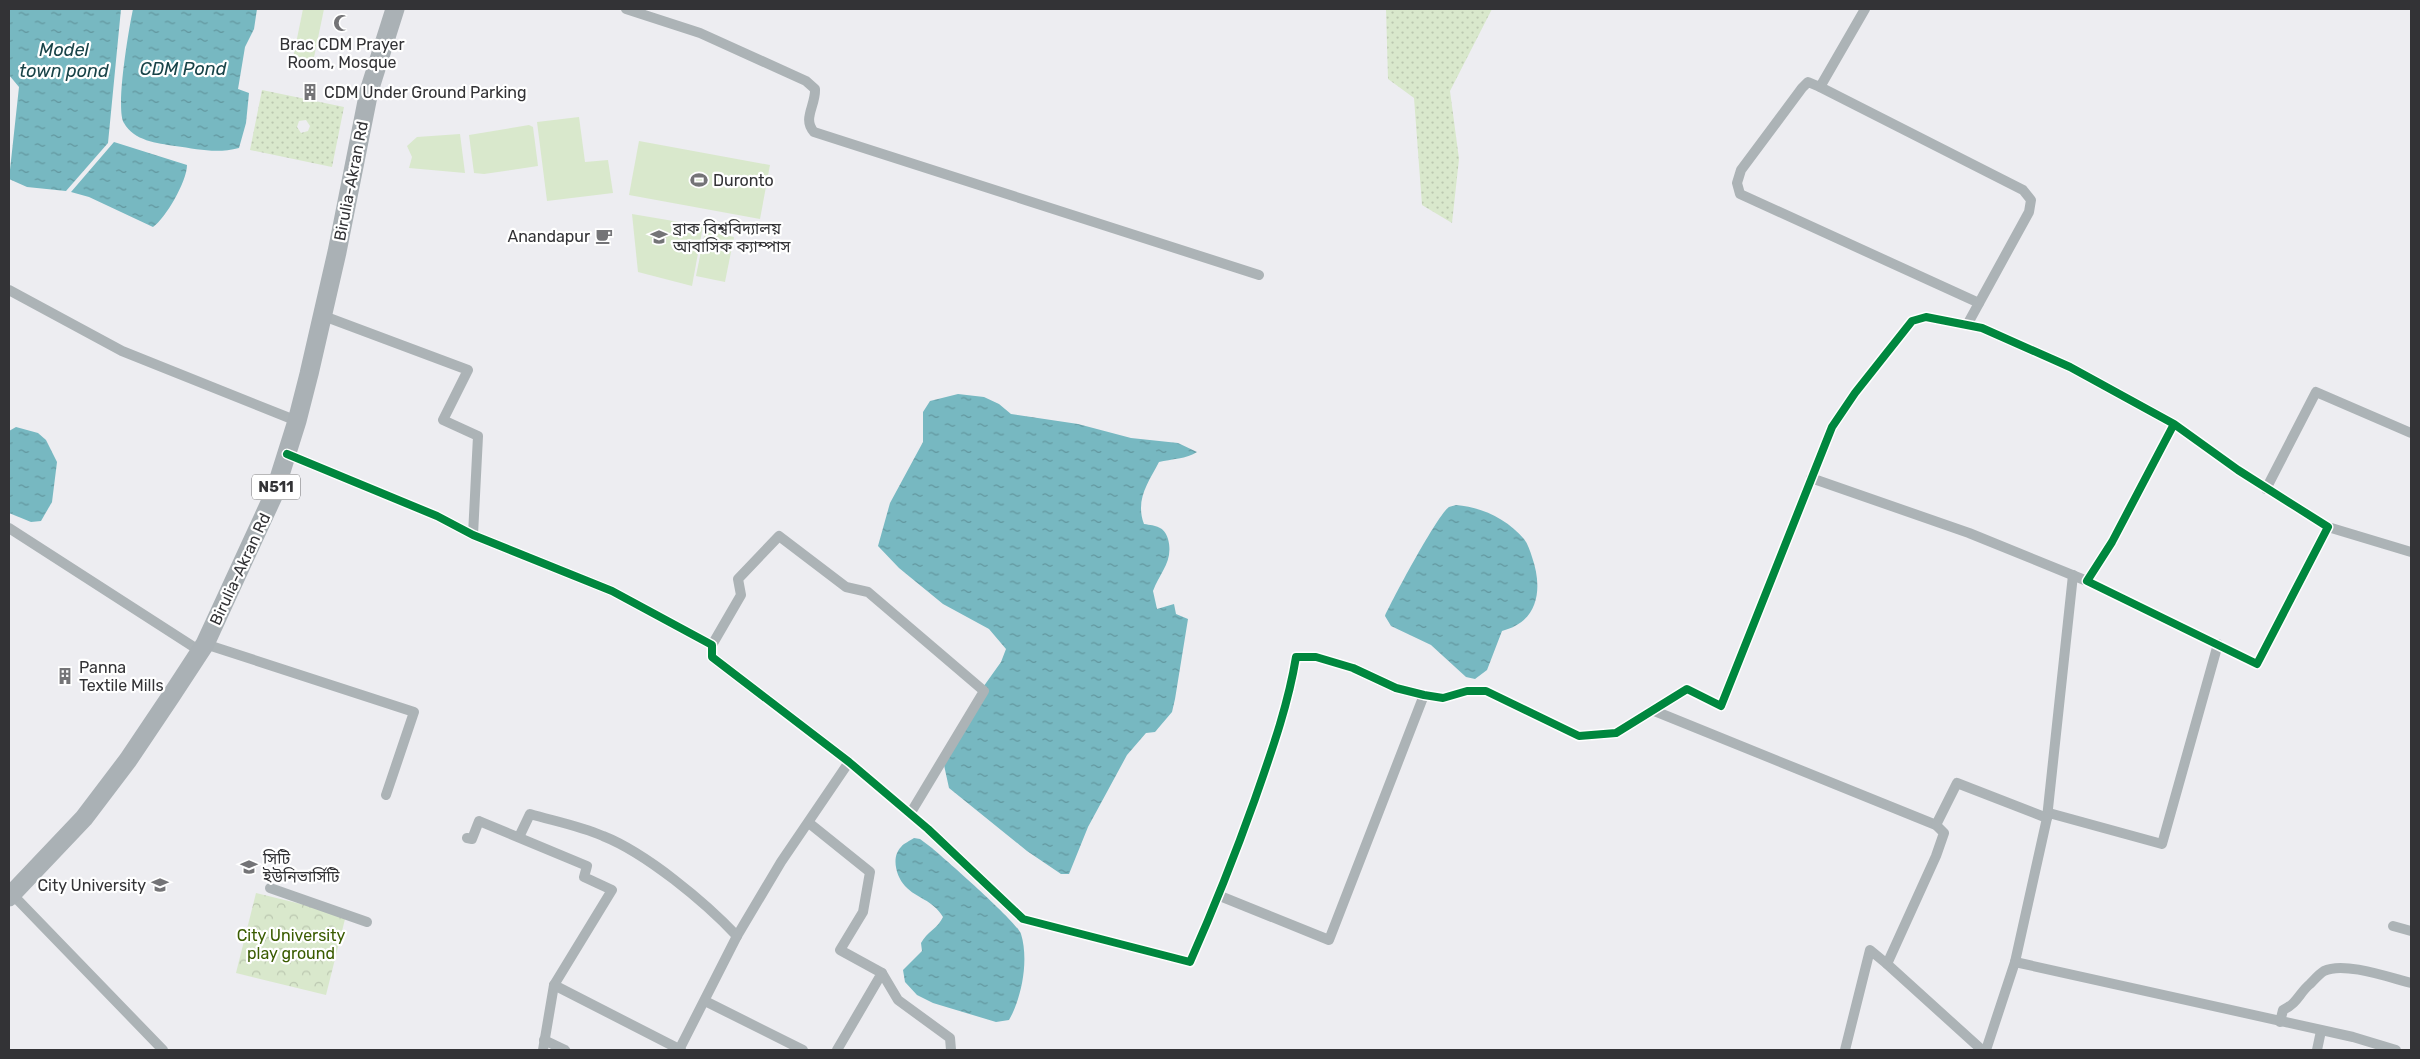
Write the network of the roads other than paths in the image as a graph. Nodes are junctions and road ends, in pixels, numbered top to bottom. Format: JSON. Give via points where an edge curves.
{"nodes":[{"id":1,"x":395,"y":9,"type":"edge"},
{"id":2,"x":626,"y":9,"type":"edge"},
{"id":3,"x":1865,"y":9,"type":"edge"},
{"id":4,"x":1820,"y":87,"type":"junction"},
{"id":5,"x":1259,"y":275,"type":"dead end"},
{"id":6,"x":9,"y":290,"type":"edge"},
{"id":7,"x":1979,"y":303,"type":"junction"},
{"id":8,"x":321,"y":315,"type":"junction"},
{"id":9,"x":1967,"y":325,"type":"junction"},
{"id":10,"x":298,"y":421,"type":"junction"},
{"id":11,"x":2174,"y":424,"type":"junction"},
{"id":12,"x":2411,"y":433,"type":"edge"},
{"id":13,"x":287,"y":454,"type":"junction"},
{"id":14,"x":1811,"y":478,"type":"junction"},
{"id":15,"x":2266,"y":488,"type":"junction"},
{"id":16,"x":9,"y":528,"type":"edge"},
{"id":17,"x":2328,"y":528,"type":"junction"},
{"id":18,"x":473,"y":535,"type":"junction"},
{"id":19,"x":2411,"y":552,"type":"edge"},
{"id":20,"x":2073,"y":575,"type":"junction"},
{"id":21,"x":2087,"y":580,"type":"junction"},
{"id":22,"x":2218,"y":644,"type":"junction"},
{"id":23,"x":712,"y":646,"type":"junction"},
{"id":24,"x":202,"y":647,"type":"junction"},
{"id":25,"x":1424,"y":696,"type":"junction"},
{"id":26,"x":1652,"y":710,"type":"junction"},
{"id":27,"x":848,"y":762,"type":"junction"},
{"id":28,"x":386,"y":795,"type":"dead end"},
{"id":29,"x":910,"y":814,"type":"junction"},
{"id":30,"x":2048,"y":816,"type":"junction"},
{"id":31,"x":809,"y":822,"type":"junction"},
{"id":32,"x":1936,"y":825,"type":"junction"},
{"id":33,"x":519,"y":837,"type":"junction"},
{"id":34,"x":466,"y":838,"type":"dead end"},
{"id":35,"x":270,"y":888,"type":"dead end"},
{"id":36,"x":10,"y":896,"type":"edge"},
{"id":37,"x":1220,"y":896,"type":"junction"},
{"id":38,"x":367,"y":922,"type":"dead end"},
{"id":39,"x":2393,"y":926,"type":"dead end"},
{"id":40,"x":2411,"y":931,"type":"edge"},
{"id":41,"x":737,"y":936,"type":"junction"},
{"id":42,"x":2015,"y":962,"type":"junction"},
{"id":43,"x":1887,"y":964,"type":"junction"},
{"id":44,"x":882,"y":972,"type":"junction"},
{"id":45,"x":2411,"y":983,"type":"edge"},
{"id":46,"x":554,"y":985,"type":"junction"},
{"id":47,"x":704,"y":1001,"type":"junction"},
{"id":48,"x":2280,"y":1022,"type":"junction"},
{"id":49,"x":2321,"y":1031,"type":"junction"},
{"id":50,"x":544,"y":1045,"type":"edge"},
{"id":51,"x":163,"y":1050,"type":"edge"},
{"id":52,"x":565,"y":1050,"type":"edge"},
{"id":53,"x":680,"y":1050,"type":"edge"},
{"id":54,"x":802,"y":1050,"type":"edge"},
{"id":55,"x":837,"y":1050,"type":"edge"},
{"id":56,"x":951,"y":1050,"type":"edge"},
{"id":57,"x":1845,"y":1050,"type":"edge"},
{"id":58,"x":1982,"y":1050,"type":"edge"},
{"id":59,"x":1986,"y":1050,"type":"edge"},
{"id":60,"x":2317,"y":1050,"type":"edge"},
{"id":61,"x":2396,"y":1050,"type":"edge"}],
"edges":[{"from":1,"to":8,"type":"highway","name":"Birulia-Akran Rd","number":"N511","via":[[369,91]]},
{"from":2,"to":5,"type":"street","via":[[700,33],[806,81],[815,89],[808,118],[809,127],[814,132]]},
{"from":3,"to":4,"type":"street"},
{"from":4,"to":7,"type":"street","via":[[2023,190],[2031,200],[2029,212]]},
{"from":4,"to":7,"type":"street","via":[[1808,82],[1796,95],[1741,170],[1737,183],[1740,194]]},
{"from":6,"to":10,"type":"street","via":[[122,351]]},
{"from":7,"to":9,"type":"street"},
{"from":8,"to":10,"type":"highway","name":"Birulia-Akran Rd","number":"N511"},
{"from":8,"to":18,"type":"street","via":[[468,370],[444,420],[478,436]]},
{"from":9,"to":11,"type":"street","via":[[1982,328],[2070,367]]},
{"from":9,"to":14,"type":"street","via":[[1926,317],[1912,321],[1832,427]]},
{"from":10,"to":13,"type":"highway","name":"Birulia-Akran Rd","number":"N511"},
{"from":11,"to":15,"type":"street"},
{"from":11,"to":21,"type":"street","via":[[2112,542]]},
{"from":12,"to":15,"type":"street","via":[[2316,392]]},
{"from":13,"to":18,"type":"street","via":[[437,516]]},
{"from":13,"to":24,"type":"highway","name":"Birulia-Akran Rd","number":"N511","via":[[274,494]]},
{"from":14,"to":20,"type":"street","via":[[1969,533]]},
{"from":14,"to":26,"type":"street","via":[[1721,706],[1687,689]]},
{"from":15,"to":17,"type":"street"},
{"from":16,"to":24,"type":"street"},
{"from":17,"to":19,"type":"street"},
{"from":17,"to":22,"type":"street","via":[[2257,664]]},
{"from":18,"to":23,"type":"street","via":[[612,591]]},
{"from":20,"to":21,"type":"street"},
{"from":20,"to":30,"type":"street"},
{"from":21,"to":22,"type":"street"},
{"from":22,"to":30,"type":"street","via":[[2162,844]]},
{"from":23,"to":27,"type":"street","via":[[712,657]]},
{"from":23,"to":29,"type":"street","via":[[741,595],[738,580],[778,536],[846,587],[868,592],[984,691]]},
{"from":24,"to":28,"type":"street","via":[[414,712]]},
{"from":24,"to":36,"type":"highway","name":"Birulia-Akran Rd","number":"N511","via":[[128,760],[84,818]]},
{"from":25,"to":26,"type":"street","via":[[1443,698],[1467,691],[1486,691],[1578,736],[1616,733]]},
{"from":25,"to":37,"type":"street","via":[[1329,940]]},
{"from":25,"to":37,"type":"street","via":[[1316,657],[1296,658],[1270,757]]},
{"from":26,"to":32,"type":"street"},
{"from":27,"to":29,"type":"street"},
{"from":27,"to":31,"type":"street"},
{"from":29,"to":37,"type":"street","via":[[1022,919],[1190,962]]},
{"from":30,"to":32,"type":"street","via":[[1957,783]]},
{"from":30,"to":42,"type":"street"},
{"from":31,"to":41,"type":"street"},
{"from":31,"to":44,"type":"street","via":[[870,872],[863,912],[840,950]]},
{"from":32,"to":43,"type":"street","via":[[1944,833],[1936,856]]},
{"from":33,"to":34,"type":"street","via":[[479,821],[472,839]]},
{"from":33,"to":41,"type":"street","via":[[530,814],[626,846],[717,915]]},
{"from":33,"to":46,"type":"street","via":[[587,866],[584,877],[612,890]]},
{"from":35,"to":38,"type":"street"},
{"from":36,"to":51,"type":"street"},
{"from":39,"to":40,"type":"street"},
{"from":41,"to":47,"type":"street"},
{"from":42,"to":48,"type":"street"},
{"from":42,"to":59,"type":"street"},
{"from":43,"to":57,"type":"street","via":[[1870,950]]},
{"from":43,"to":58,"type":"street"},
{"from":44,"to":55,"type":"street"},
{"from":44,"to":56,"type":"street","via":[[898,1000],[950,1038]]},
{"from":45,"to":48,"type":"street","via":[[2343,968],[2325,970],[2306,986],[2290,1007],[2283,1010]]},
{"from":46,"to":50,"type":"street"},
{"from":46,"to":53,"type":"street"},
{"from":47,"to":53,"type":"street"},
{"from":47,"to":54,"type":"street"},
{"from":48,"to":49,"type":"street"},
{"from":49,"to":60,"type":"street"},
{"from":49,"to":61,"type":"street"},
{"from":50,"to":52,"type":"street"}]}
